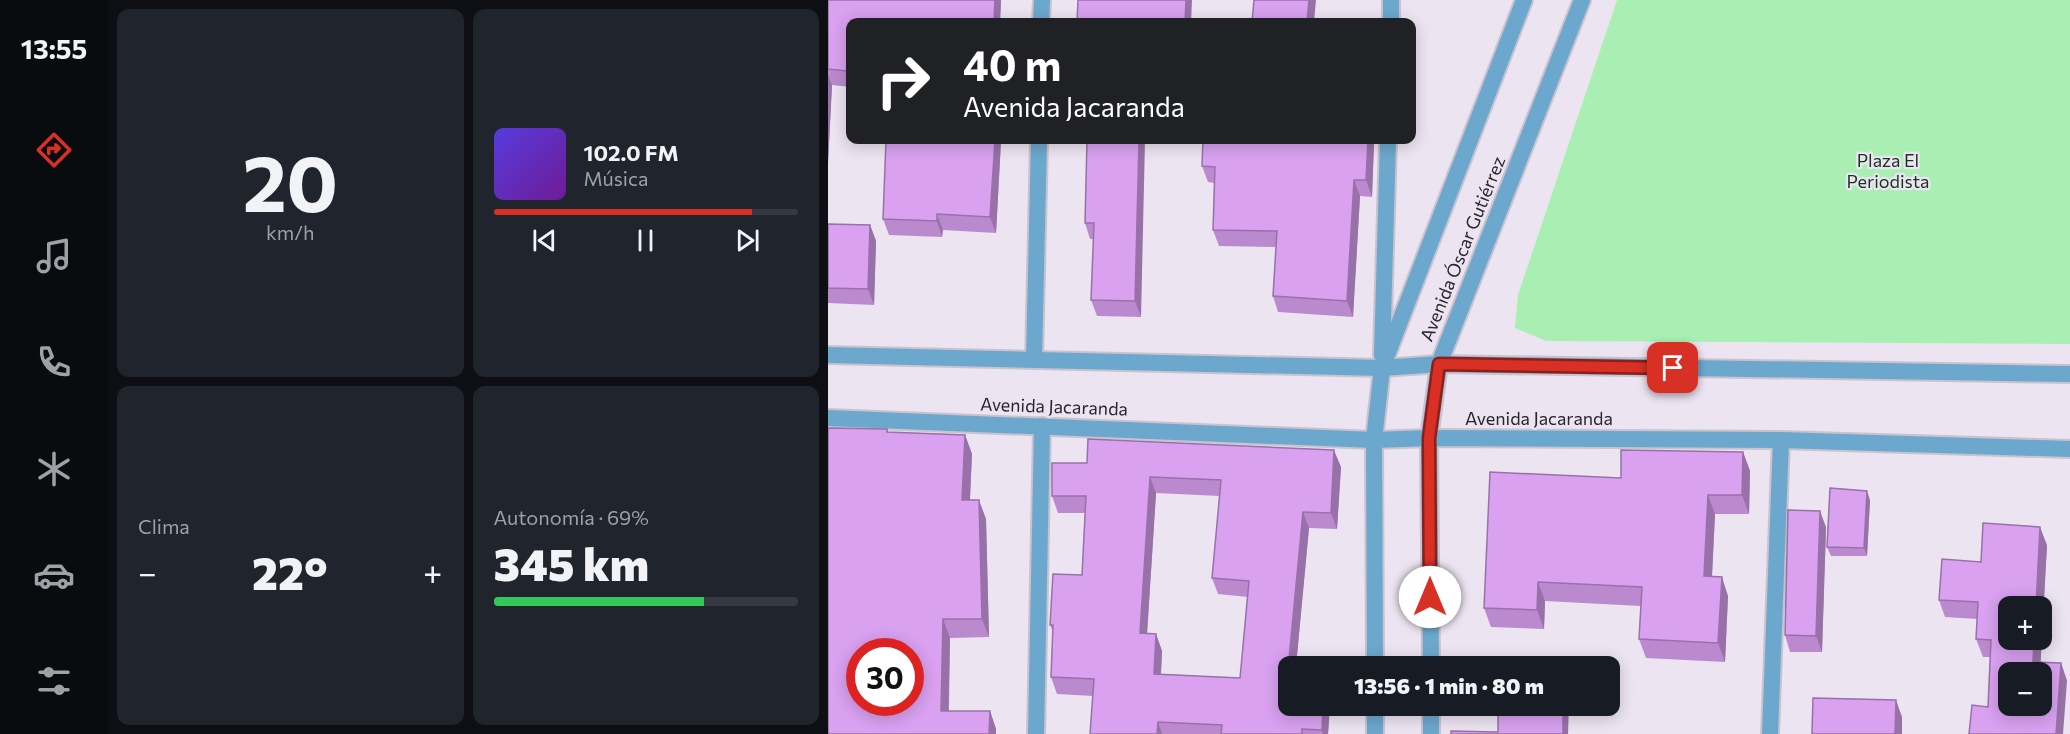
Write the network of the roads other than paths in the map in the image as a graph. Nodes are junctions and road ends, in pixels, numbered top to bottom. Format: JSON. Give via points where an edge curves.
{"nodes":[{"id":1,"x":1042,"y":0,"type":"edge"},
{"id":2,"x":1391,"y":0,"type":"edge"},
{"id":3,"x":1524,"y":0,"type":"edge"},
{"id":4,"x":1582,"y":0,"type":"edge"},
{"id":5,"x":1041,"y":18,"type":"edge"},
{"id":6,"x":1391,"y":18,"type":"edge"},
{"id":7,"x":1039,"y":144,"type":"edge"},
{"id":8,"x":1388,"y":144,"type":"edge"},
{"id":9,"x":828,"y":355,"type":"edge"},
{"id":10,"x":1034,"y":360,"type":"junction"},
{"id":11,"x":1439,"y":364,"type":"junction"},
{"id":12,"x":1382,"y":368,"type":"junction"},
{"id":13,"x":2070,"y":374,"type":"edge"},
{"id":14,"x":828,"y":418,"type":"edge"},
{"id":15,"x":1042,"y":426,"type":"junction"},
{"id":16,"x":1429,"y":438,"type":"junction"},
{"id":17,"x":1374,"y":440,"type":"junction"},
{"id":18,"x":1781,"y":440,"type":"junction"},
{"id":19,"x":2070,"y":449,"type":"edge"},
{"id":20,"x":1375,"y":656,"type":"edge"},
{"id":21,"x":1431,"y":656,"type":"edge"},
{"id":22,"x":1375,"y":716,"type":"edge"},
{"id":23,"x":1431,"y":716,"type":"edge"},
{"id":24,"x":1036,"y":734,"type":"edge"},
{"id":25,"x":1375,"y":734,"type":"edge"},
{"id":26,"x":1431,"y":734,"type":"edge"},
{"id":27,"x":1770,"y":734,"type":"edge"}],
"edges":[{"from":1,"to":5,"type":"street"},
{"from":2,"to":6,"type":"street"},
{"from":3,"to":12,"type":"street","name":"Avenida Óscar Gutiérrez"},
{"from":4,"to":11,"type":"street","name":"Avenida Óscar Gutiérrez"},
{"from":7,"to":10,"type":"street"},
{"from":8,"to":12,"type":"street"},
{"from":9,"to":10,"type":"street"},
{"from":10,"to":12,"type":"street"},
{"from":11,"to":12,"type":"street"},
{"from":11,"to":13,"type":"street"},
{"from":11,"to":16,"type":"street","name":"Avenida Óscar Gutiérrez"},
{"from":12,"to":17,"type":"street","name":"Avenida Óscar Gutiérrez"},
{"from":14,"to":15,"type":"street","name":"Avenida Jacaranda"},
{"from":15,"to":17,"type":"street","name":"Avenida Jacaranda"},
{"from":15,"to":24,"type":"street"},
{"from":16,"to":17,"type":"street","name":"Avenida Jacaranda"},
{"from":16,"to":18,"type":"street","name":"Avenida Jacaranda"},
{"from":16,"to":21,"type":"street","name":"Avenida Óscar Gutiérrez"},
{"from":17,"to":20,"type":"street","name":"Avenida Óscar Gutiérrez"},
{"from":18,"to":19,"type":"street","name":"Avenida Jacaranda"},
{"from":18,"to":27,"type":"street"},
{"from":22,"to":25,"type":"street"},
{"from":23,"to":26,"type":"street"}]}
